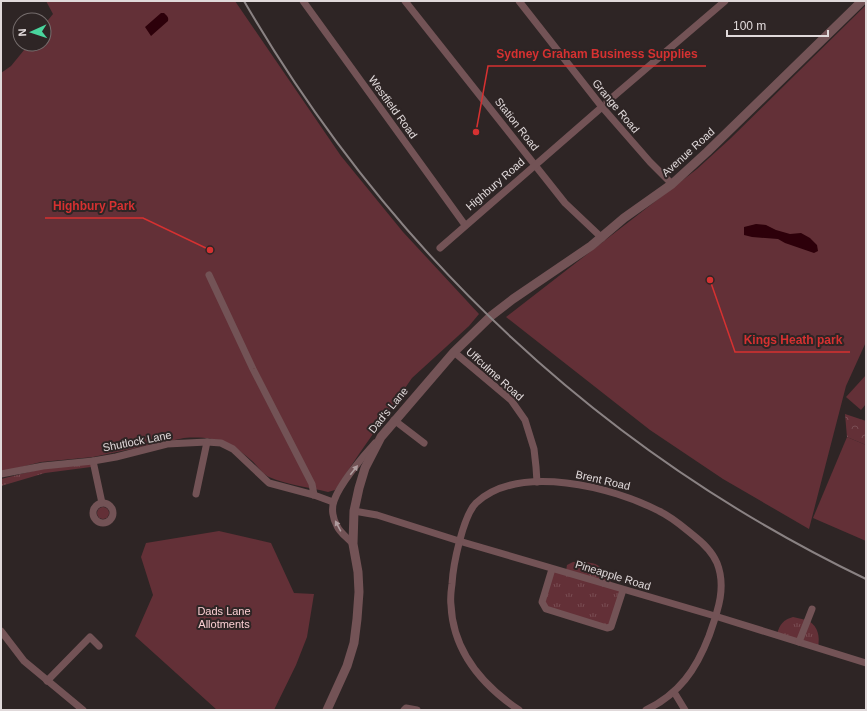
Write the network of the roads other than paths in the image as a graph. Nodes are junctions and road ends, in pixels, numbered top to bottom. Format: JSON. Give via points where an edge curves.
{"nodes":[{"id":1,"x":303,"y":1,"type":"edge"},
{"id":2,"x":405,"y":1,"type":"edge"},
{"id":3,"x":518,"y":1,"type":"edge"},
{"id":4,"x":725,"y":1,"type":"edge"},
{"id":5,"x":862,"y":1,"type":"edge"},
{"id":6,"x":604,"y":105,"type":"junction"},
{"id":7,"x":535,"y":165,"type":"junction"},
{"id":8,"x":672,"y":184,"type":"junction"},
{"id":9,"x":465,"y":225,"type":"junction"},
{"id":10,"x":602,"y":238,"type":"junction"},
{"id":11,"x":440,"y":248,"type":"dead end"},
{"id":12,"x":210,"y":275,"type":"dead end"},
{"id":13,"x":513,"y":299,"type":"joint"},
{"id":14,"x":454,"y":352,"type":"junction"},
{"id":15,"x":394,"y":420,"type":"junction"},
{"id":16,"x":381,"y":437,"type":"junction"},
{"id":17,"x":208,"y":442,"type":"junction"},
{"id":18,"x":424,"y":443,"type":"dead end"},
{"id":19,"x":93,"y":461,"type":"junction"},
{"id":20,"x":1,"y":474,"type":"edge"},
{"id":21,"x":537,"y":482,"type":"junction"},
{"id":22,"x":196,"y":494,"type":"dead end"},
{"id":23,"x":314,"y":495,"type":"junction"},
{"id":24,"x":333,"y":502,"type":"junction"},
{"id":25,"x":102,"y":503,"type":"dead end"},
{"id":26,"x":354,"y":510,"type":"junction"},
{"id":27,"x":459,"y":541,"type":"junction"},
{"id":28,"x":353,"y":544,"type":"junction"},
{"id":29,"x":552,"y":569,"type":"junction"},
{"id":30,"x":623,"y":590,"type":"junction"},
{"id":31,"x":812,"y":609,"type":"dead end"},
{"id":32,"x":715,"y":616,"type":"junction"},
{"id":33,"x":1,"y":631,"type":"edge"},
{"id":34,"x":799,"y":642,"type":"junction"},
{"id":35,"x":99,"y":646,"type":"dead end"},
{"id":36,"x":866,"y":663,"type":"edge"},
{"id":37,"x":47,"y":681,"type":"junction"},
{"id":38,"x":674,"y":692,"type":"junction"},
{"id":39,"x":83,"y":710,"type":"edge"},
{"id":40,"x":327,"y":710,"type":"edge"},
{"id":41,"x":404,"y":710,"type":"edge"},
{"id":42,"x":417,"y":710,"type":"edge"},
{"id":43,"x":519,"y":710,"type":"edge"},
{"id":44,"x":646,"y":710,"type":"edge"},
{"id":45,"x":685,"y":710,"type":"edge"}],
"edges":[{"from":1,"to":9,"type":"street","name":"Westfield Road"},
{"from":2,"to":7,"type":"street","name":"Station Road"},
{"from":3,"to":6,"type":"street","name":"Grange Road"},
{"from":4,"to":6,"type":"street","name":"Highbury Road"},
{"from":5,"to":8,"type":"street","name":"Avenue Road"},
{"from":6,"to":7,"type":"street","name":"Highbury Road"},
{"from":6,"to":8,"type":"street","name":"Grange Road","via":[[650,162]]},
{"from":7,"to":9,"type":"street","name":"Highbury Road"},
{"from":7,"to":10,"type":"street","name":"Station Road","via":[[565,203]]},
{"from":8,"to":10,"type":"street","name":"Avenue Road","via":[[624,218]]},
{"from":9,"to":11,"type":"street","name":"Highbury Road"},
{"from":10,"to":13,"type":"street","name":"Avenue Road"},
{"from":12,"to":23,"type":"street","via":[[253,369],[312,484]]},
{"from":13,"to":14,"type":"street","name":"Dad's Lane","via":[[491,316]]},
{"from":14,"to":15,"type":"street","name":"Dad's Lane"},
{"from":14,"to":21,"type":"street","name":"Uffculme Road","via":[[511,400],[525,420],[534,449]]},
{"from":15,"to":16,"type":"street","name":"Dad's Lane"},
{"from":15,"to":18,"type":"street"},
{"from":24,"to":16,"type":"street","one_way":true,"via":[[340,488]]},
{"from":16,"to":26,"type":"street","name":"Dad's Lane","via":[[365,468]]},
{"from":17,"to":19,"type":"street","name":"Shutlock Lane","via":[[167,444]]},
{"from":17,"to":22,"type":"street"},
{"from":17,"to":23,"type":"street","name":"Shutlock Lane","via":[[221,443],[233,449],[269,484]]},
{"from":19,"to":20,"type":"street","name":"Shutlock Lane","via":[[43,466]]},
{"from":19,"to":25,"type":"street"},
{"from":21,"to":27,"type":"street","name":"Brent Road","via":[[512,484],[484,496],[474,505]]},
{"from":21,"to":32,"type":"street","name":"Brent Road","via":[[558,482],[602,489],[636,500],[679,523],[704,544],[716,561],[721,577],[721,592]]},
{"from":23,"to":24,"type":"street","name":"Shutlock Lane"},
{"from":28,"to":24,"type":"street","one_way":true,"via":[[336,524]]},
{"from":26,"to":27,"type":"street","name":"Pineapple Road"},
{"from":26,"to":28,"type":"street","name":"Dad's Lane"},
{"from":27,"to":29,"type":"street","name":"Pineapple Road"},
{"from":27,"to":43,"type":"street","name":"Brent Road","via":[[452,580],[451,605],[455,634],[468,661],[482,679],[501,698]]},
{"from":28,"to":40,"type":"street","name":"Dad's Lane","via":[[359,592],[354,636],[347,666]]},
{"from":29,"to":30,"type":"street","name":"Pineapple Road"},
{"from":29,"to":30,"type":"street","via":[[542,602],[546,609],[607,628],[611,626]]},
{"from":30,"to":32,"type":"street","name":"Pineapple Road"},
{"from":31,"to":34,"type":"street"},
{"from":32,"to":34,"type":"street","name":"Pineapple Road"},
{"from":32,"to":38,"type":"street","name":"Brent Road","via":[[699,661]]},
{"from":33,"to":37,"type":"street","via":[[24,661]]},
{"from":34,"to":36,"type":"street","name":"Pineapple Road"},
{"from":35,"to":37,"type":"street","via":[[90,637]]},
{"from":37,"to":39,"type":"street"},
{"from":38,"to":44,"type":"street","name":"Brent Road"},
{"from":38,"to":45,"type":"street"},
{"from":41,"to":42,"type":"street"}]}
